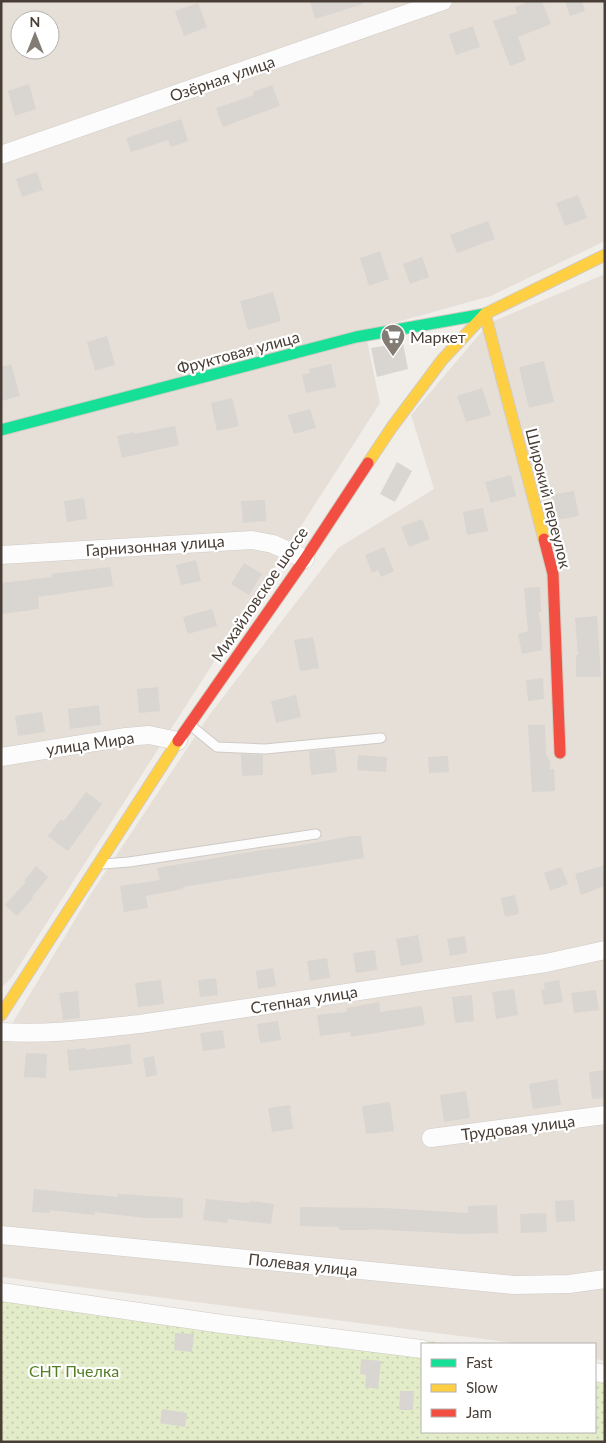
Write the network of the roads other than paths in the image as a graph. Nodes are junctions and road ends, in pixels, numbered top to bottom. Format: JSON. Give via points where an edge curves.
{"nodes":[{"id":1,"x":442,"y":1,"type":"edge"},
{"id":2,"x":1,"y":155,"type":"edge"},
{"id":3,"x":605,"y":255,"type":"edge"},
{"id":4,"x":485,"y":314,"type":"junction"},
{"id":5,"x":1,"y":430,"type":"edge"},
{"id":6,"x":1,"y":555,"type":"edge"},
{"id":7,"x":305,"y":559,"type":"junction"},
{"id":8,"x":190,"y":725,"type":"junction"},
{"id":9,"x":381,"y":738,"type":"dead end"},
{"id":10,"x":178,"y":741,"type":"junction"},
{"id":11,"x":560,"y":753,"type":"dead end"},
{"id":12,"x":1,"y":756,"type":"edge"},
{"id":13,"x":316,"y":834,"type":"dead end"},
{"id":14,"x":100,"y":864,"type":"junction"},
{"id":15,"x":605,"y":950,"type":"edge"},
{"id":16,"x":1,"y":1015,"type":"edge"},
{"id":17,"x":1,"y":1032,"type":"edge"},
{"id":18,"x":605,"y":1116,"type":"edge"},
{"id":19,"x":431,"y":1138,"type":"dead end"},
{"id":20,"x":1,"y":1235,"type":"edge"},
{"id":21,"x":605,"y":1279,"type":"edge"},
{"id":22,"x":1,"y":1292,"type":"edge"},
{"id":23,"x":421,"y":1349,"type":"edge"}],
"edges":[{"from":1,"to":2,"type":"street","name":"Озёрная улица"},
{"from":3,"to":4,"type":"main road","name":"Михайловское шоссе"},
{"from":4,"to":5,"type":"main road","name":"Фруктовая улица","via":[[356,337]]},
{"from":4,"to":7,"type":"main road","name":"Михайловское шоссе","via":[[442,360],[392,427]]},
{"from":4,"to":11,"type":"main road","name":"Широкий переулок","via":[[553,574]]},
{"from":6,"to":7,"type":"street","name":"Гарнизонная улица","via":[[252,540],[273,544]]},
{"from":7,"to":8,"type":"main road","name":"Михайловское шоссе"},
{"from":8,"to":9,"type":"lane","via":[[217,747],[265,749]]},
{"from":8,"to":10,"type":"main road","name":"Михайловское шоссе"},
{"from":10,"to":12,"type":"street","name":"улица Мира","via":[[149,736],[126,737]]},
{"from":10,"to":14,"type":"main road","name":"Михайловское шоссе"},
{"from":13,"to":14,"type":"lane"},
{"from":14,"to":16,"type":"main road","name":"Михайловское шоссе"},
{"from":15,"to":17,"type":"street","name":"Степная улица","via":[[546,963],[140,1024],[29,1034]]},
{"from":18,"to":19,"type":"street","name":"Трудовая улица"},
{"from":20,"to":21,"type":"street","name":"Полевая улица","via":[[514,1286]]},
{"from":22,"to":23,"type":"street"}]}
